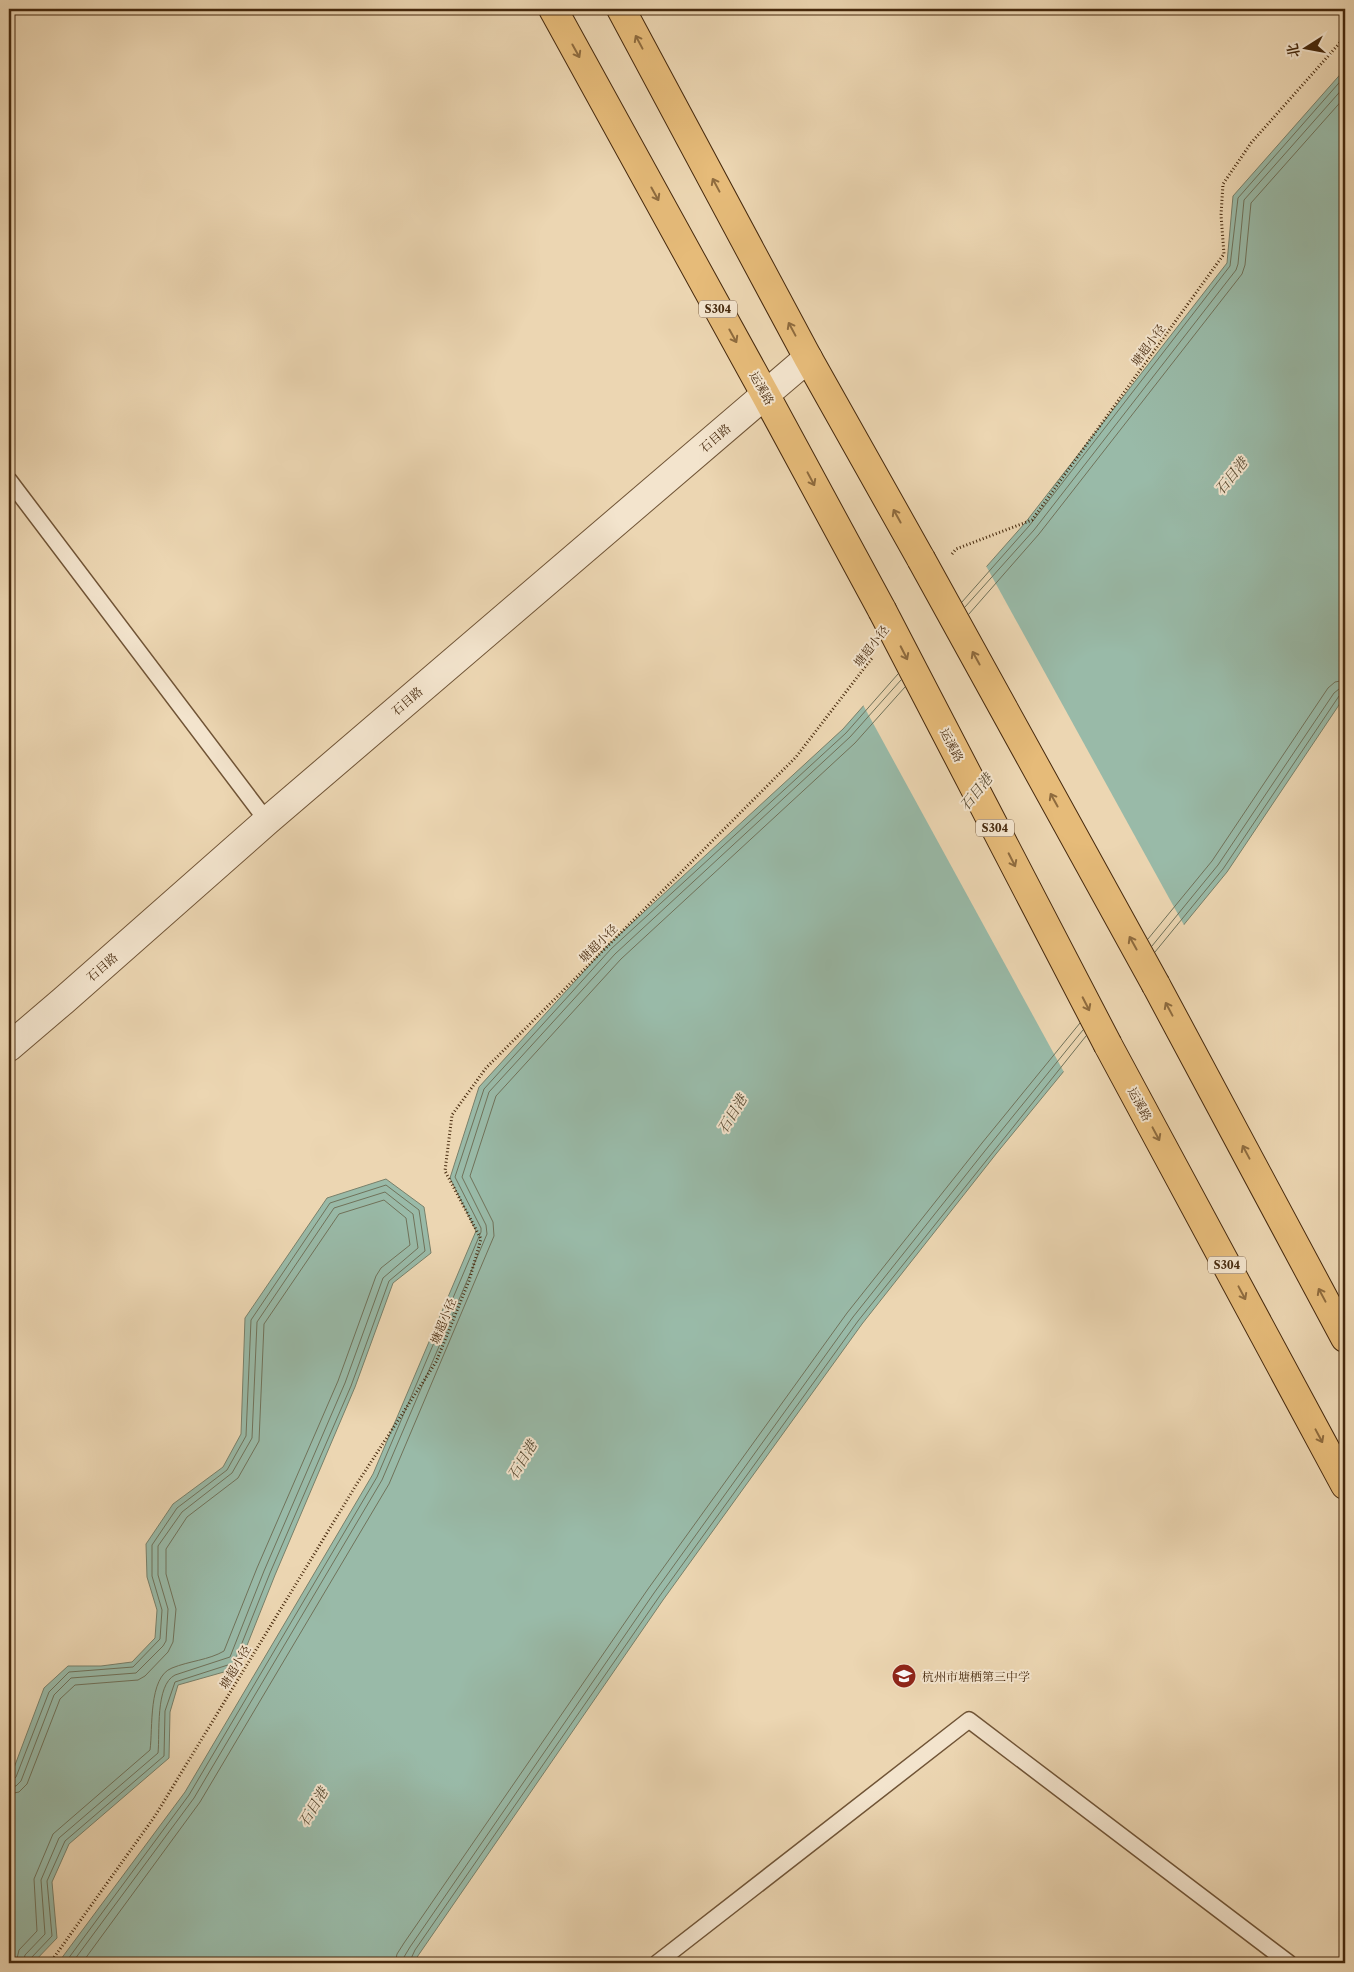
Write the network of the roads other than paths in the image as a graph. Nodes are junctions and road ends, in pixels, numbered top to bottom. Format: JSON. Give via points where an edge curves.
{"nodes":[{"id":1,"x":553,"y":9,"type":"edge"},
{"id":2,"x":621,"y":9,"type":"edge"},
{"id":3,"x":808,"y":358,"type":"junction"},
{"id":4,"x":765,"y":394,"type":"junction"},
{"id":5,"x":9,"y":480,"type":"edge"},
{"id":6,"x":267,"y":821,"type":"junction"},
{"id":7,"x":9,"y":1047,"type":"edge"},
{"id":8,"x":1345,"y":1338,"type":"edge"},
{"id":9,"x":1345,"y":1485,"type":"edge"},
{"id":10,"x":657,"y":1963,"type":"edge"},
{"id":11,"x":1289,"y":1963,"type":"edge"}],
"edges":[{"from":1,"to":4,"type":"highway","name":"运溪路","number":"S304","one_way":true},
{"from":3,"to":2,"type":"highway","one_way":true},
{"from":3,"to":4,"type":"street","name":"石目路"},
{"from":8,"to":3,"type":"highway","one_way":true,"bridge":true,"via":[[1156,985]]},
{"from":4,"to":6,"type":"street","name":"石目路"},
{"from":4,"to":9,"type":"highway","name":"运溪路","number":"S304","one_way":true,"bridge":true,"via":[[882,610],[1108,1045]]},
{"from":5,"to":6,"type":"lane"},
{"from":6,"to":7,"type":"street","name":"石目路"},
{"from":10,"to":11,"type":"lane","via":[[969,1720]]}]}
